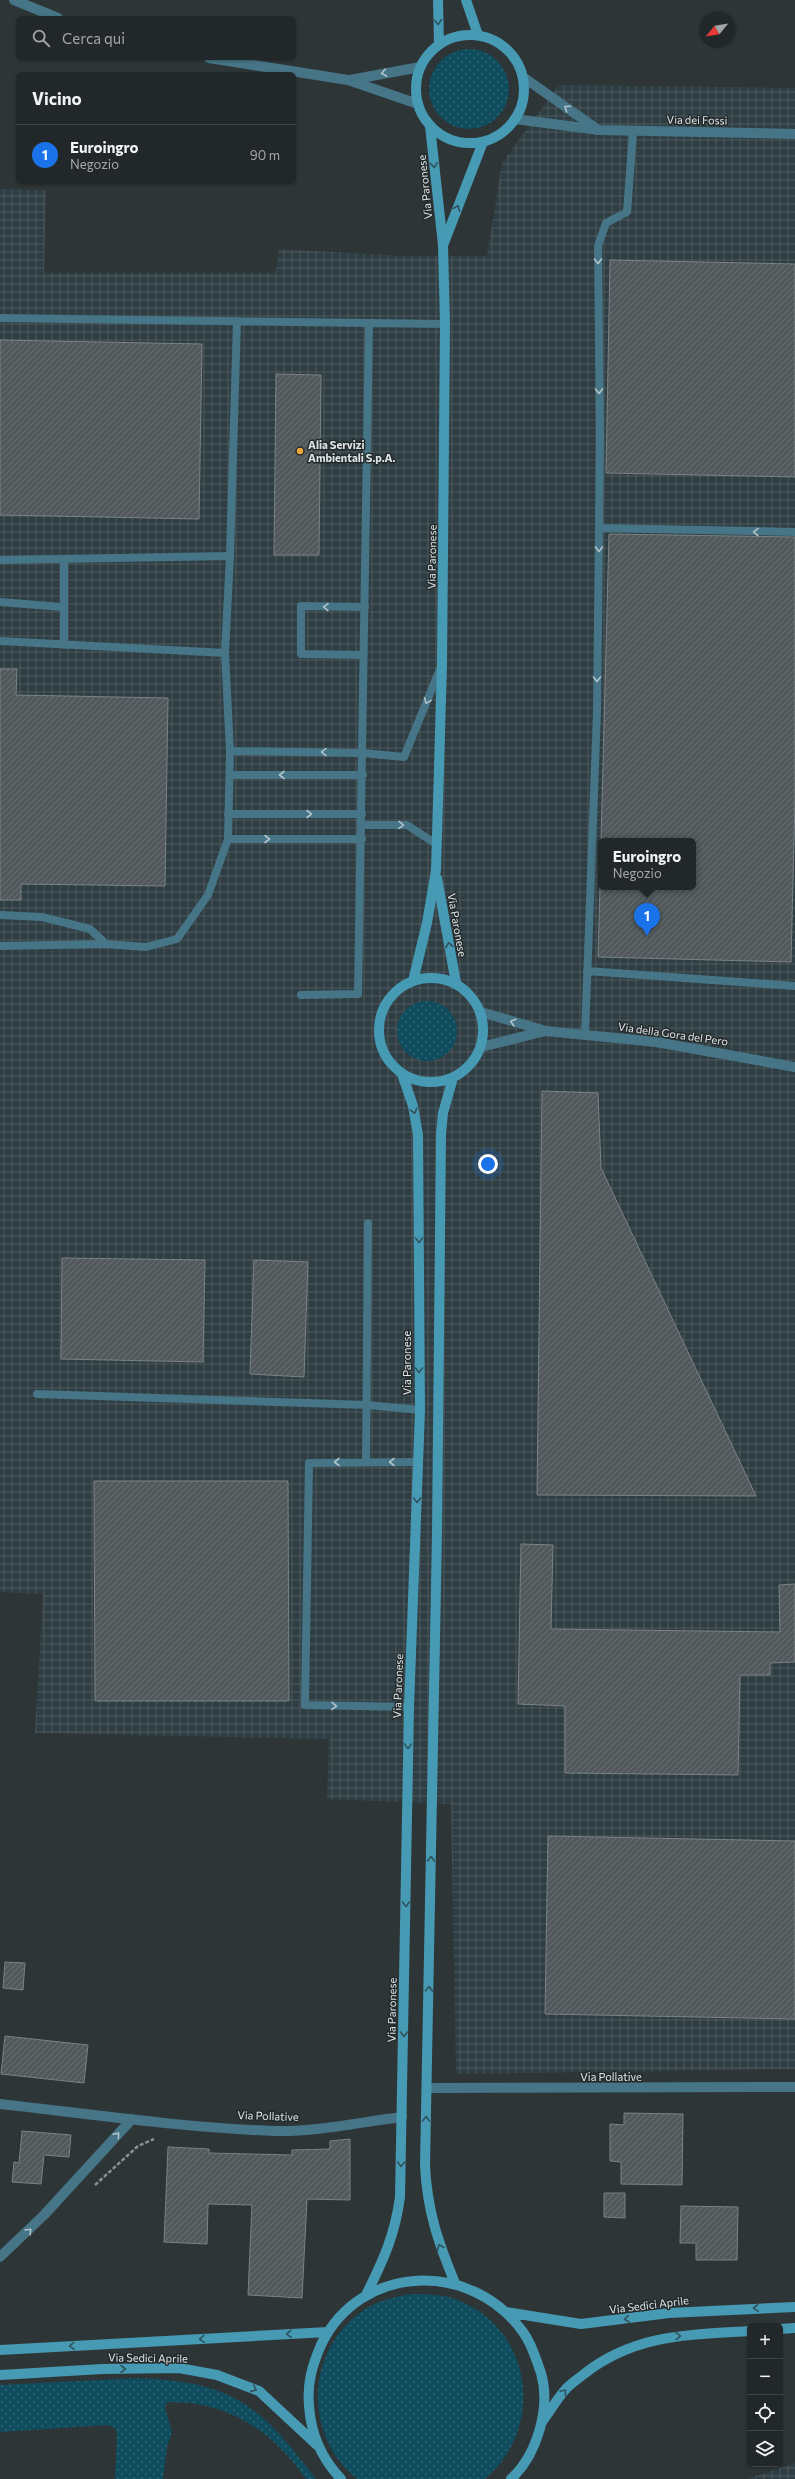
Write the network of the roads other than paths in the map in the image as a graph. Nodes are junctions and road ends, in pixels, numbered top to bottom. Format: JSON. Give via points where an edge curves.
{"nodes":[{"id":1,"x":14,"y":0,"type":"edge"},
{"id":2,"x":438,"y":0,"type":"edge"},
{"id":3,"x":466,"y":0,"type":"edge"},
{"id":4,"x":53,"y":16,"type":"edge"},
{"id":5,"x":478,"y":35,"type":"junction"},
{"id":6,"x":439,"y":44,"type":"junction"},
{"id":7,"x":222,"y":60,"type":"edge"},
{"id":8,"x":420,"y":67,"type":"junction"},
{"id":9,"x":523,"y":77,"type":"junction"},
{"id":10,"x":348,"y":80,"type":"junction"},
{"id":11,"x":418,"y":104,"type":"junction"},
{"id":12,"x":516,"y":119,"type":"junction"},
{"id":13,"x":430,"y":126,"type":"junction"},
{"id":14,"x":599,"y":130,"type":"junction"},
{"id":15,"x":633,"y":131,"type":"junction"},
{"id":16,"x":795,"y":134,"type":"edge"},
{"id":17,"x":483,"y":142,"type":"junction"},
{"id":18,"x":443,"y":245,"type":"junction"},
{"id":19,"x":0,"y":318,"type":"edge"},
{"id":20,"x":237,"y":321,"type":"junction"},
{"id":21,"x":368,"y":324,"type":"junction"},
{"id":22,"x":445,"y":324,"type":"junction"},
{"id":23,"x":599,"y":528,"type":"junction"},
{"id":24,"x":795,"y":532,"type":"edge"},
{"id":25,"x":230,"y":556,"type":"junction"},
{"id":26,"x":0,"y":560,"type":"edge"},
{"id":27,"x":64,"y":560,"type":"junction"},
{"id":28,"x":0,"y":602,"type":"edge"},
{"id":29,"x":62,"y":607,"type":"junction"},
{"id":30,"x":365,"y":607,"type":"junction"},
{"id":31,"x":0,"y":641,"type":"edge"},
{"id":32,"x":64,"y":645,"type":"junction"},
{"id":33,"x":225,"y":653,"type":"junction"},
{"id":34,"x":364,"y":655,"type":"junction"},
{"id":35,"x":442,"y":665,"type":"junction"},
{"id":36,"x":230,"y":751,"type":"junction"},
{"id":37,"x":363,"y":753,"type":"junction"},
{"id":38,"x":230,"y":775,"type":"junction"},
{"id":39,"x":363,"y":775,"type":"junction"},
{"id":40,"x":228,"y":814,"type":"junction"},
{"id":41,"x":362,"y":814,"type":"junction"},
{"id":42,"x":362,"y":825,"type":"junction"},
{"id":43,"x":228,"y":838,"type":"junction"},
{"id":44,"x":362,"y":839,"type":"junction"},
{"id":45,"x":436,"y":844,"type":"junction"},
{"id":46,"x":436,"y":870,"type":"junction"},
{"id":47,"x":0,"y":915,"type":"edge"},
{"id":48,"x":106,"y":944,"type":"junction"},
{"id":49,"x":0,"y":946,"type":"edge"},
{"id":50,"x":587,"y":970,"type":"junction"},
{"id":51,"x":413,"y":981,"type":"junction"},
{"id":52,"x":456,"y":983,"type":"junction"},
{"id":53,"x":795,"y":986,"type":"edge"},
{"id":54,"x":301,"y":995,"type":"dead end"},
{"id":55,"x":481,"y":1012,"type":"junction"},
{"id":56,"x":546,"y":1031,"type":"junction"},
{"id":57,"x":585,"y":1035,"type":"junction"},
{"id":58,"x":481,"y":1047,"type":"junction"},
{"id":59,"x":795,"y":1067,"type":"edge"},
{"id":60,"x":402,"y":1074,"type":"junction"},
{"id":61,"x":453,"y":1078,"type":"junction"},
{"id":62,"x":368,"y":1223,"type":"dead end"},
{"id":63,"x":37,"y":1394,"type":"dead end"},
{"id":64,"x":367,"y":1405,"type":"junction"},
{"id":65,"x":420,"y":1410,"type":"junction"},
{"id":66,"x":366,"y":1462,"type":"junction"},
{"id":67,"x":419,"y":1462,"type":"junction"},
{"id":68,"x":409,"y":1707,"type":"junction"},
{"id":69,"x":795,"y":2087,"type":"edge"},
{"id":70,"x":426,"y":2088,"type":"junction"},
{"id":71,"x":0,"y":2104,"type":"edge"},
{"id":72,"x":402,"y":2117,"type":"junction"},
{"id":73,"x":132,"y":2119,"type":"junction"},
{"id":74,"x":0,"y":2257,"type":"edge"},
{"id":75,"x":456,"y":2284,"type":"junction"},
{"id":76,"x":366,"y":2295,"type":"junction"},
{"id":77,"x":795,"y":2306,"type":"edge"},
{"id":78,"x":506,"y":2312,"type":"junction"},
{"id":79,"x":795,"y":2328,"type":"edge"},
{"id":80,"x":783,"y":2329,"type":"edge"},
{"id":81,"x":747,"y":2331,"type":"edge"},
{"id":82,"x":328,"y":2332,"type":"junction"},
{"id":83,"x":0,"y":2350,"type":"edge"},
{"id":84,"x":0,"y":2375,"type":"edge"},
{"id":85,"x":541,"y":2424,"type":"junction"},
{"id":86,"x":318,"y":2447,"type":"junction"},
{"id":87,"x":341,"y":2479,"type":"edge"},
{"id":88,"x":510,"y":2479,"type":"edge"}],
"edges":[{"from":1,"to":4,"type":"street"},
{"from":2,"to":6,"type":"main road","one_way":true},
{"from":3,"to":5,"type":"main road"},
{"from":5,"to":6,"type":"main road","via":[[464,35]]},
{"from":5,"to":9,"type":"main road","via":[[494,40],[507,49],[517,62]]},
{"from":6,"to":8,"type":"main road","via":[[428,54]]},
{"from":7,"to":10,"type":"street"},
{"from":8,"to":10,"type":"street","one_way":true},
{"from":8,"to":11,"type":"main road","via":[[416,91]]},
{"from":9,"to":12,"type":"main road","via":[[522,106]]},
{"from":14,"to":9,"type":"street","one_way":true},
{"from":10,"to":11,"type":"street"},
{"from":11,"to":13,"type":"main road"},
{"from":12,"to":14,"type":"street","name":"Via dei Fossi"},
{"from":12,"to":17,"type":"main road","via":[[496,137]]},
{"from":13,"to":17,"type":"main road","via":[[454,141]]},
{"from":13,"to":18,"type":"main road","name":"Via Paronese","one_way":true},
{"from":14,"to":15,"type":"street","name":"Via dei Fossi"},
{"from":15,"to":16,"type":"street","name":"Via dei Fossi"},
{"from":15,"to":23,"type":"lane","one_way":true,"via":[[627,212],[606,224],[598,246]]},
{"from":18,"to":17,"type":"main road","name":"Via Paronese","one_way":true},
{"from":18,"to":22,"type":"main road","name":"Via Paronese"},
{"from":19,"to":20,"type":"lane"},
{"from":20,"to":21,"type":"lane","via":[[329,321]]},
{"from":20,"to":25,"type":"lane"},
{"from":21,"to":22,"type":"lane"},
{"from":21,"to":30,"type":"lane"},
{"from":22,"to":35,"type":"main road","name":"Via Paronese"},
{"from":24,"to":23,"type":"lane","one_way":true},
{"from":23,"to":50,"type":"lane","one_way":true,"via":[[597,712]]},
{"from":25,"to":27,"type":"lane"},
{"from":25,"to":33,"type":"lane"},
{"from":26,"to":27,"type":"lane"},
{"from":27,"to":29,"type":"lane"},
{"from":28,"to":29,"type":"lane"},
{"from":29,"to":32,"type":"lane"},
{"from":30,"to":34,"type":"lane"},
{"from":30,"to":34,"type":"lane","one_way":true,"via":[[301,606],[301,654]]},
{"from":31,"to":32,"type":"lane","via":[[24,640]]},
{"from":32,"to":33,"type":"lane"},
{"from":33,"to":36,"type":"lane"},
{"from":34,"to":37,"type":"lane"},
{"from":35,"to":37,"type":"lane","one_way":true,"via":[[404,757]]},
{"from":35,"to":45,"type":"main road","name":"Via Paronese"},
{"from":37,"to":36,"type":"lane","one_way":true},
{"from":36,"to":38,"type":"lane"},
{"from":37,"to":39,"type":"lane"},
{"from":39,"to":38,"type":"lane","one_way":true},
{"from":38,"to":40,"type":"lane"},
{"from":39,"to":41,"type":"lane"},
{"from":40,"to":41,"type":"lane","one_way":true},
{"from":40,"to":43,"type":"lane"},
{"from":41,"to":42,"type":"lane"},
{"from":42,"to":44,"type":"lane"},
{"from":42,"to":45,"type":"lane","one_way":true,"via":[[407,825]]},
{"from":43,"to":44,"type":"lane","one_way":true},
{"from":43,"to":48,"type":"lane","via":[[208,894],[177,939],[146,947]]},
{"from":44,"to":54,"type":"lane","via":[[358,994]]},
{"from":45,"to":46,"type":"main road","name":"Via Paronese"},
{"from":46,"to":51,"type":"main road","name":"Via Paronese"},
{"from":52,"to":46,"type":"main road","name":"Via Paronese","one_way":true},
{"from":47,"to":48,"type":"lane","via":[[42,917],[90,929]]},
{"from":48,"to":49,"type":"lane"},
{"from":50,"to":53,"type":"lane"},
{"from":50,"to":57,"type":"lane"},
{"from":51,"to":52,"type":"main road","name":"Via Paronese","via":[[442,978]]},
{"from":51,"to":60,"type":"main road","name":"Via Paronese","via":[[398,989],[387,1001],[381,1016],[379,1032],[382,1048],[390,1062]]},
{"from":52,"to":55,"type":"main road","name":"Via Paronese","via":[[475,1000]]},
{"from":56,"to":55,"type":"street","name":"Via della Gora del Pero","one_way":true},
{"from":55,"to":58,"type":"main road","name":"Via Paronese","via":[[484,1029]]},
{"from":56,"to":57,"type":"street","name":"Via della Gora del Pero"},
{"from":56,"to":58,"type":"street","name":"Via della Gora del Pero"},
{"from":57,"to":59,"type":"street","name":"Via della Gora del Pero","via":[[656,1042]]},
{"from":58,"to":61,"type":"main road","name":"Via Paronese","via":[[475,1060]]},
{"from":60,"to":61,"type":"main road","name":"Via Paronese","via":[[418,1081],[436,1083]]},
{"from":60,"to":65,"type":"main road","name":"Via Paronese","one_way":true,"via":[[418,1135]]},
{"from":70,"to":61,"type":"main road","one_way":true,"via":[[437,1541],[441,1134],[443,1113]]},
{"from":62,"to":64,"type":"lane"},
{"from":63,"to":64,"type":"lane"},
{"from":64,"to":65,"type":"lane"},
{"from":64,"to":66,"type":"lane"},
{"from":65,"to":67,"type":"main road","name":"Via Paronese"},
{"from":67,"to":66,"type":"lane","one_way":true},
{"from":66,"to":68,"type":"lane","one_way":true,"via":[[308,1463],[305,1705]]},
{"from":67,"to":68,"type":"main road","name":"Via Paronese","one_way":true},
{"from":68,"to":72,"type":"main road","name":"Via Paronese","one_way":true},
{"from":69,"to":70,"type":"street","name":"Via Pollative"},
{"from":75,"to":70,"type":"main road","one_way":true,"via":[[437,2239],[426,2190]]},
{"from":71,"to":73,"type":"street","name":"Via Pollative"},
{"from":72,"to":73,"type":"street","name":"Via Pollative","via":[[275,2131]]},
{"from":72,"to":76,"type":"main road","name":"Via Paronese","one_way":true,"via":[[397,2222],[390,2247]]},
{"from":74,"to":73,"type":"street","one_way":true,"via":[[49,2210]]},
{"from":75,"to":76,"type":"main road","name":"Via Sedici Aprile","via":[[420,2280],[385,2287]]},
{"from":75,"to":78,"type":"main road","name":"Via Sedici Aprile","via":[[477,2292]]},
{"from":76,"to":82,"type":"main road","name":"Via Sedici Aprile","via":[[351,2306]]},
{"from":77,"to":78,"type":"main road","name":"Via Sedici Aprile","one_way":true,"via":[[669,2313],[581,2324]]},
{"from":78,"to":85,"type":"main road","name":"Via Sedici Aprile","via":[[523,2332],[534,2352],[542,2378],[544,2400]]},
{"from":79,"to":80,"type":"main road"},
{"from":85,"to":81,"type":"main road","name":"Via Sedici Aprile","one_way":true,"via":[[566,2389],[596,2366],[622,2351],[645,2342],[670,2337]]},
{"from":82,"to":83,"type":"main road","name":"Via Sedici Aprile","one_way":true},
{"from":82,"to":86,"type":"main road","name":"Via Sedici Aprile","via":[[312,2366],[308,2390],[310,2420]]},
{"from":84,"to":86,"type":"main road","name":"Via Sedici Aprile","one_way":true,"via":[[102,2369],[179,2368],[218,2375],[259,2391]]},
{"from":85,"to":88,"type":"main road","name":"Via Sedici Aprile","via":[[528,2457]]},
{"from":86,"to":87,"type":"main road","name":"Via Sedici Aprile"}]}
